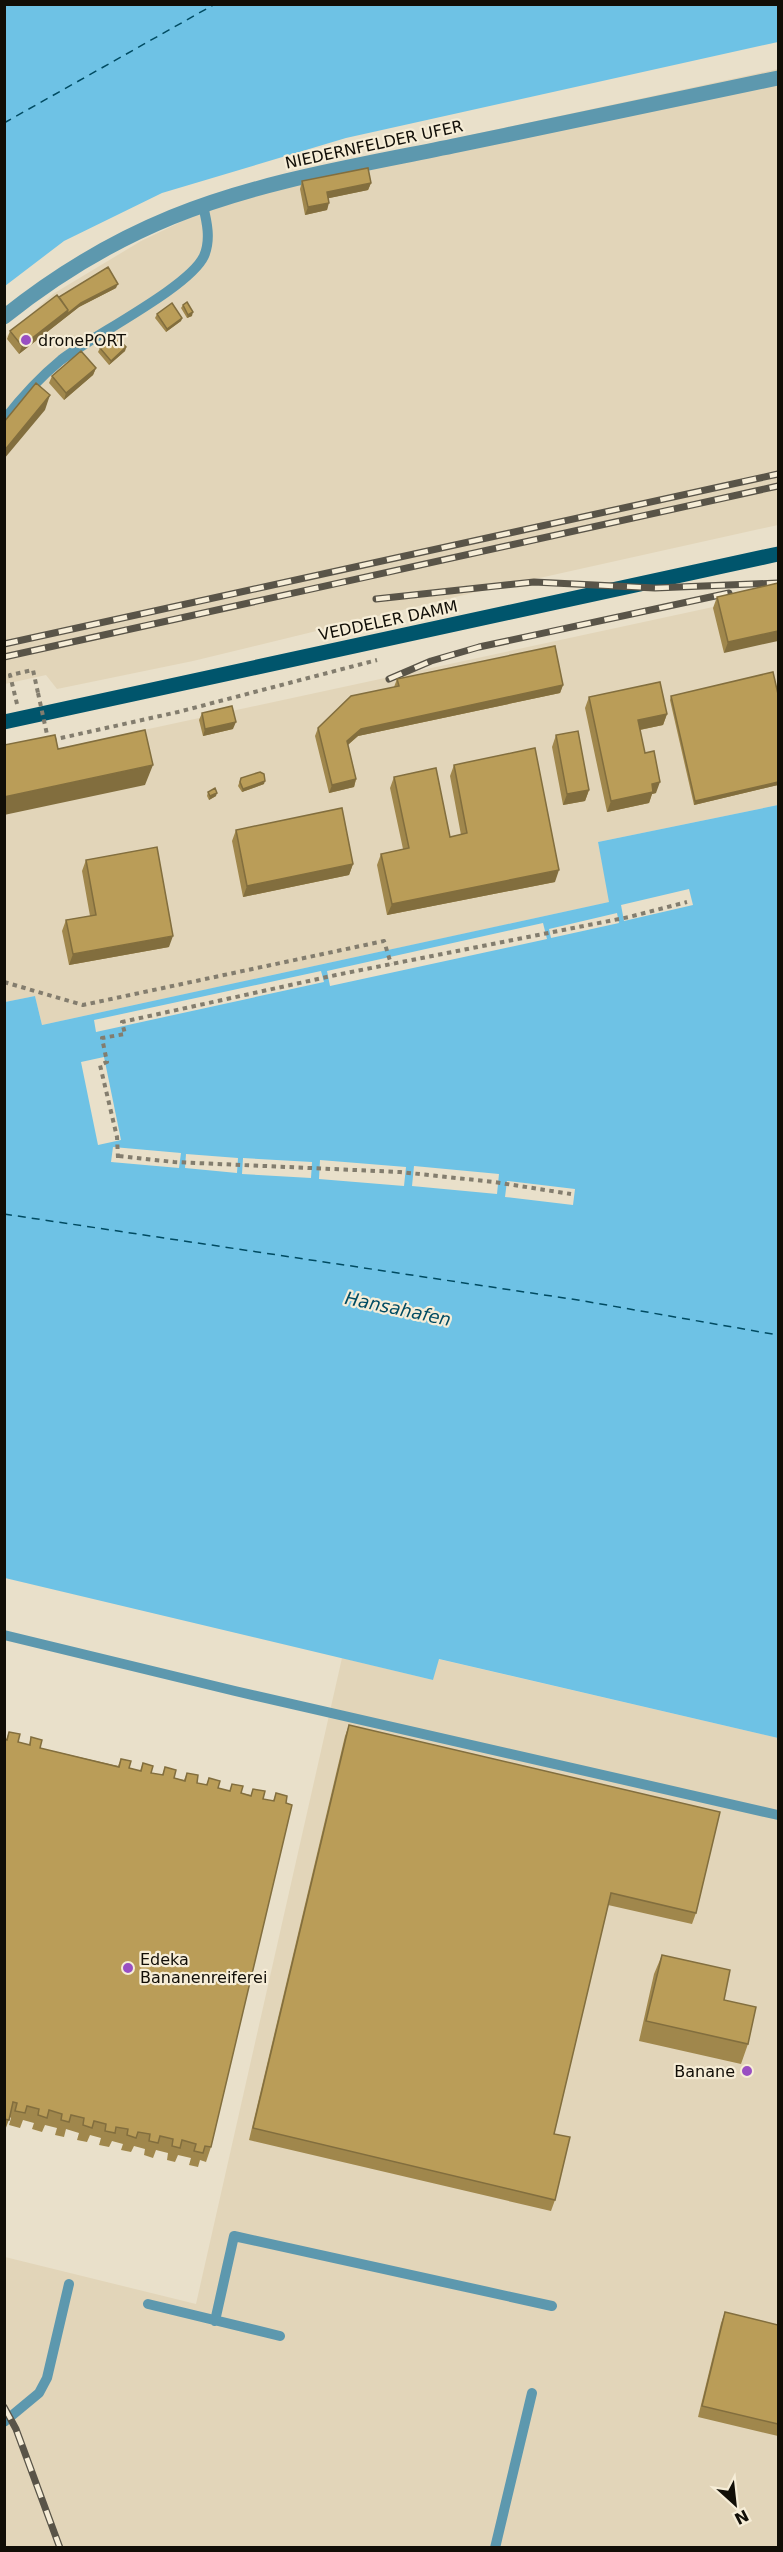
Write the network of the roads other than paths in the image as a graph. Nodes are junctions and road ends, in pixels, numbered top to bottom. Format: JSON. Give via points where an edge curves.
{"nodes":[{"id":1,"x":778,"y":78,"type":"edge"},
{"id":2,"x":203,"y":206,"type":"junction"},
{"id":3,"x":4,"y":317,"type":"edge"},
{"id":4,"x":4,"y":420,"type":"edge"},
{"id":5,"x":778,"y":554,"type":"edge"},
{"id":6,"x":4,"y":722,"type":"edge"},
{"id":7,"x":4,"y":1635,"type":"edge"},
{"id":8,"x":778,"y":1815,"type":"edge"},
{"id":9,"x":69,"y":2284,"type":"dead end"},
{"id":10,"x":148,"y":2304,"type":"dead end"},
{"id":11,"x":552,"y":2306,"type":"dead end"},
{"id":12,"x":215,"y":2320,"type":"junction"},
{"id":13,"x":280,"y":2336,"type":"dead end"},
{"id":14,"x":532,"y":2393,"type":"dead end"},
{"id":15,"x":4,"y":2422,"type":"edge"},
{"id":16,"x":495,"y":2547,"type":"edge"}],
"edges":[{"from":1,"to":2,"type":"street","name":"NIEDERNFELDER UFER","via":[[290,180]]},
{"from":2,"to":3,"type":"street","name":"NIEDERNFELDER UFER","via":[[116,243],[42,287]]},
{"from":2,"to":4,"type":"lane","via":[[208,230],[204,256],[188,277],[62,360],[27,391]]},
{"from":5,"to":6,"type":"main road","name":"VEDDELER DAMM"},
{"from":7,"to":8,"type":"lane"},
{"from":9,"to":15,"type":"lane","via":[[47,2378],[39,2393]]},
{"from":10,"to":12,"type":"lane"},
{"from":11,"to":12,"type":"lane","via":[[234,2236]]},
{"from":12,"to":13,"type":"lane"},
{"from":14,"to":16,"type":"lane"}]}
